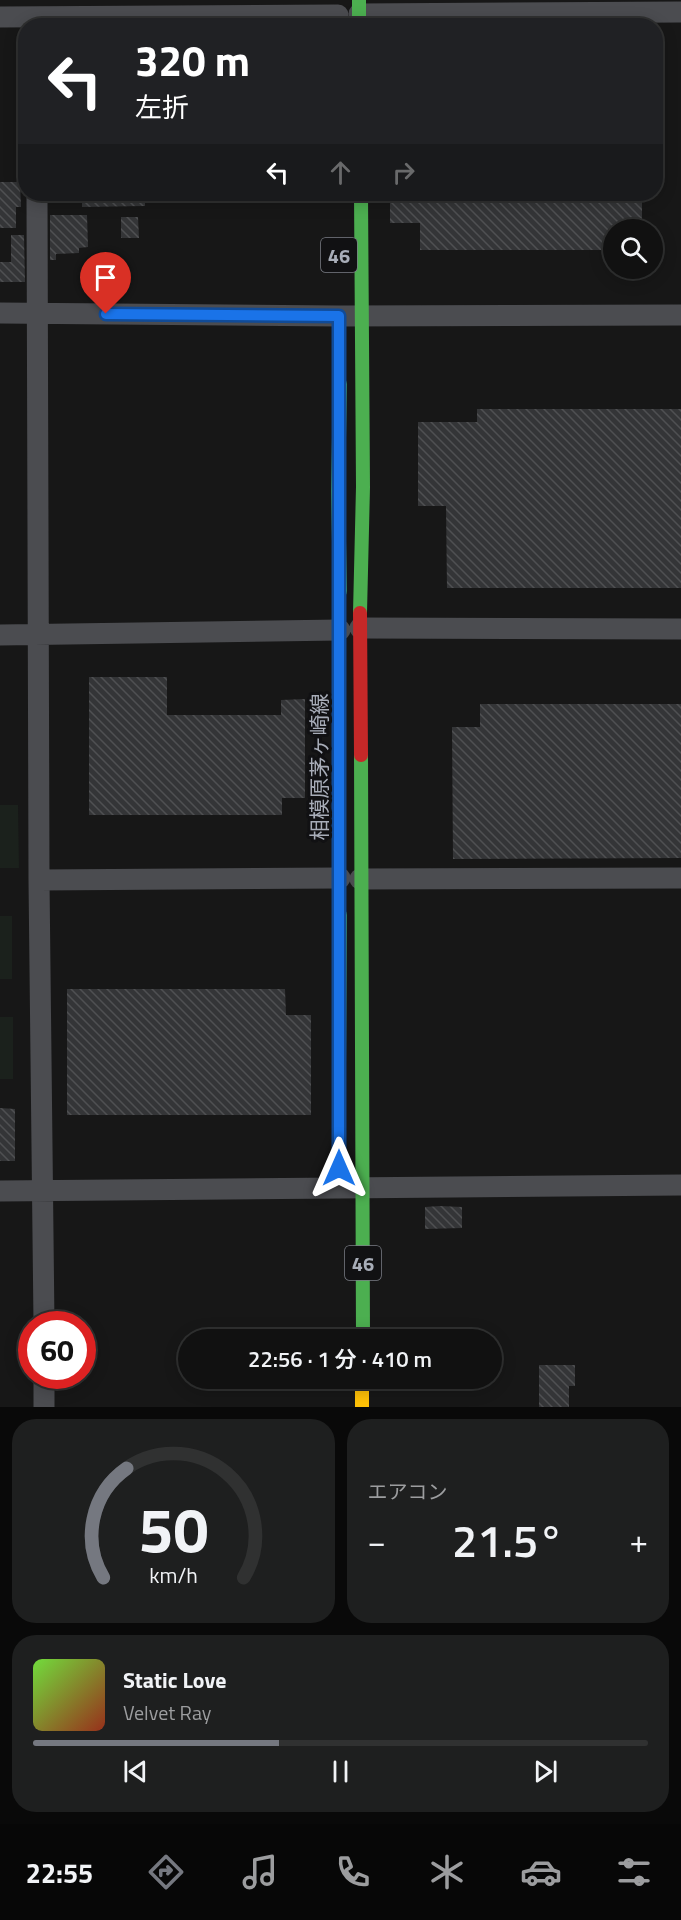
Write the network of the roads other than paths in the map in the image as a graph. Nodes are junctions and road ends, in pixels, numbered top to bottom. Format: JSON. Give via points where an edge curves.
{"nodes":[{"id":1,"x":681,"y":12,"type":"edge"},
{"id":2,"x":338,"y":13,"type":"edge"},
{"id":3,"x":359,"y":13,"type":"edge"},
{"id":4,"x":36,"y":14,"type":"edge"},
{"id":5,"x":0,"y":16,"type":"edge"},
{"id":6,"x":37,"y":201,"type":"edge"},
{"id":7,"x":360,"y":201,"type":"edge"},
{"id":8,"x":0,"y":313,"type":"edge"},
{"id":9,"x":38,"y":313,"type":"junction"},
{"id":10,"x":361,"y":315,"type":"junction"},
{"id":11,"x":681,"y":315,"type":"edge"},
{"id":12,"x":340,"y":370,"type":"dead end"},
{"id":13,"x":344,"y":625,"type":"junction"},
{"id":14,"x":681,"y":629,"type":"edge"},
{"id":15,"x":0,"y":635,"type":"edge"},
{"id":16,"x":39,"y":635,"type":"junction"},
{"id":17,"x":681,"y":878,"type":"edge"},
{"id":18,"x":39,"y":880,"type":"junction"},
{"id":19,"x":344,"y":883,"type":"junction"},
{"id":20,"x":339,"y":1075,"type":"dead end"},
{"id":21,"x":681,"y":1185,"type":"edge"},
{"id":22,"x":362,"y":1187,"type":"junction"},
{"id":23,"x":0,"y":1191,"type":"edge"},
{"id":24,"x":44,"y":1191,"type":"junction"},
{"id":25,"x":44,"y":1311,"type":"edge"},
{"id":26,"x":363,"y":1329,"type":"edge"},
{"id":27,"x":44,"y":1389,"type":"edge"},
{"id":28,"x":362,"y":1389,"type":"edge"},
{"id":29,"x":44,"y":1407,"type":"edge"},
{"id":30,"x":362,"y":1407,"type":"edge"}],
"edges":[{"from":1,"to":3,"type":"street"},
{"from":2,"to":4,"type":"street"},
{"from":4,"to":5,"type":"street"},
{"from":6,"to":9,"type":"street"},
{"from":7,"to":10,"type":"main road","name":"相模原茅ヶ崎線","number":"46"},
{"from":8,"to":9,"type":"street"},
{"from":9,"to":10,"type":"street","via":[[339,318]]},
{"from":9,"to":16,"type":"street"},
{"from":10,"to":11,"type":"street"},
{"from":10,"to":13,"type":"main road","name":"相模原茅ヶ崎線","number":"46","via":[[363,487]]},
{"from":12,"to":13,"type":"main road","name":"相模原茅ヶ崎線","number":"46","via":[[338,490]]},
{"from":13,"to":14,"type":"street"},
{"from":13,"to":16,"type":"street"},
{"from":13,"to":19,"type":"main road","name":"相模原茅ヶ崎線","number":"46"},
{"from":15,"to":16,"type":"street"},
{"from":16,"to":18,"type":"street"},
{"from":17,"to":19,"type":"street","via":[[381,879]]},
{"from":18,"to":19,"type":"street"},
{"from":18,"to":24,"type":"street"},
{"from":19,"to":20,"type":"main road","name":"相模原茅ヶ崎線","number":"46"},
{"from":19,"to":22,"type":"main road","name":"相模原茅ヶ崎線","number":"46","via":[[363,985]]},
{"from":21,"to":22,"type":"street"},
{"from":22,"to":24,"type":"street"},
{"from":22,"to":26,"type":"main road","name":"相模原茅ヶ崎線","number":"46"},
{"from":23,"to":24,"type":"street"},
{"from":24,"to":25,"type":"street"},
{"from":27,"to":29,"type":"street"},
{"from":28,"to":30,"type":"main road"}]}
